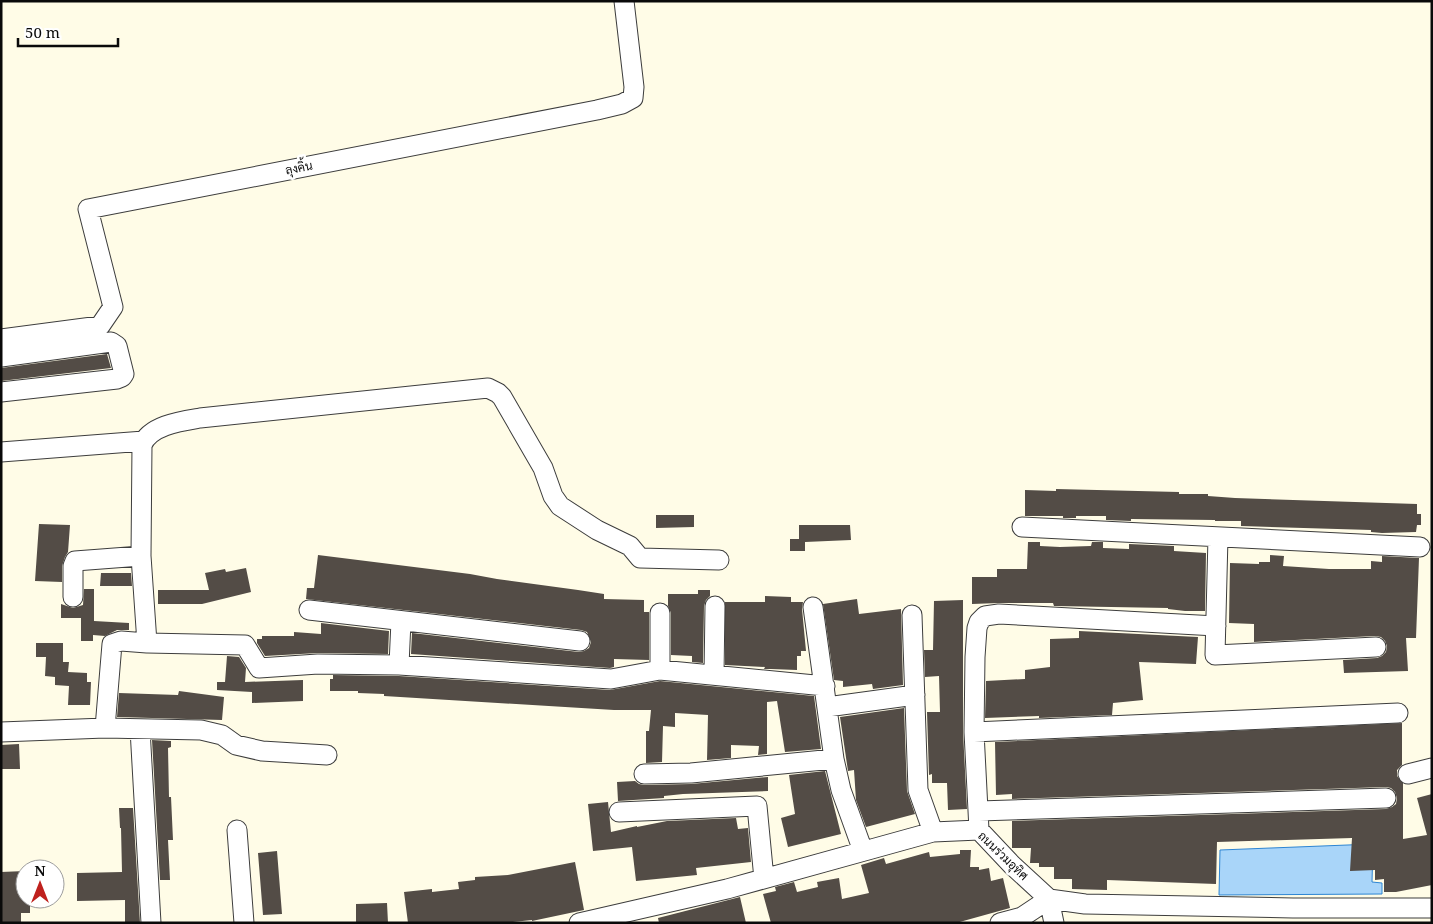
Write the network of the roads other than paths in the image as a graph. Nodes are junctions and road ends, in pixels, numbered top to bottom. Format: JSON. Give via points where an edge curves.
{"nodes":[{"id":1,"x":624,"y":1,"type":"edge"},
{"id":2,"x":1,"y":339,"type":"edge"},
{"id":3,"x":1,"y":357,"type":"edge"},
{"id":4,"x":1,"y":392,"type":"edge"},
{"id":5,"x":144,"y":441,"type":"junction"},
{"id":6,"x":1,"y":452,"type":"edge"},
{"id":7,"x":1022,"y":527,"type":"dead end"},
{"id":8,"x":1218,"y":537,"type":"junction"},
{"id":9,"x":1420,"y":547,"type":"dead end"},
{"id":10,"x":142,"y":556,"type":"junction"},
{"id":11,"x":719,"y":560,"type":"dead end"},
{"id":12,"x":72,"y":597,"type":"dead end"},
{"id":13,"x":715,"y":606,"type":"dead end"},
{"id":14,"x":813,"y":607,"type":"dead end"},
{"id":15,"x":309,"y":610,"type":"dead end"},
{"id":16,"x":660,"y":613,"type":"dead end"},
{"id":17,"x":912,"y":615,"type":"dead end"},
{"id":18,"x":401,"y":621,"type":"junction"},
{"id":19,"x":1216,"y":626,"type":"junction"},
{"id":20,"x":580,"y":641,"type":"dead end"},
{"id":21,"x":147,"y":643,"type":"junction"},
{"id":22,"x":1376,"y":647,"type":"dead end"},
{"id":23,"x":399,"y":665,"type":"junction"},
{"id":24,"x":660,"y":670,"type":"junction"},
{"id":25,"x":714,"y":675,"type":"junction"},
{"id":26,"x":825,"y":686,"type":"junction"},
{"id":27,"x":915,"y":694,"type":"junction"},
{"id":28,"x":827,"y":707,"type":"junction"},
{"id":29,"x":1398,"y":713,"type":"dead end"},
{"id":30,"x":105,"y":728,"type":"junction"},
{"id":31,"x":140,"y":729,"type":"junction"},
{"id":32,"x":1,"y":732,"type":"edge"},
{"id":33,"x":974,"y":732,"type":"junction"},
{"id":34,"x":327,"y":756,"type":"dead end"},
{"id":35,"x":834,"y":759,"type":"junction"},
{"id":36,"x":1432,"y":768,"type":"edge"},
{"id":37,"x":644,"y":774,"type":"dead end"},
{"id":38,"x":1408,"y":774,"type":"dead end"},
{"id":39,"x":1386,"y":798,"type":"dead end"},
{"id":40,"x":619,"y":812,"type":"dead end"},
{"id":41,"x":979,"y":820,"type":"junction"},
{"id":42,"x":237,"y":830,"type":"dead end"},
{"id":43,"x":933,"y":832,"type":"junction"},
{"id":44,"x":863,"y":851,"type":"junction"},
{"id":45,"x":764,"y":879,"type":"junction"},
{"id":46,"x":1050,"y":899,"type":"junction"},
{"id":47,"x":1432,"y":908,"type":"edge"},
{"id":48,"x":1231,"y":914,"type":"edge"},
{"id":49,"x":151,"y":923,"type":"edge"},
{"id":50,"x":244,"y":923,"type":"edge"},
{"id":51,"x":579,"y":923,"type":"edge"},
{"id":52,"x":1000,"y":923,"type":"edge"},
{"id":53,"x":1054,"y":923,"type":"edge"}],
"edges":[{"from":1,"to":2,"type":"street","name":"ลุงคิ้น","via":[[634,87],[633,98],[628,102],[88,209],[113,307],[100,326]]},
{"from":3,"to":4,"type":"street","via":[[110,342],[116,346],[124,374],[117,379]]},
{"from":5,"to":6,"type":"street"},
{"from":5,"to":10,"type":"street"},
{"from":5,"to":11,"type":"street","via":[[162,427],[192,419],[488,388],[502,397],[543,468],[553,496],[563,508],[630,546],[640,558]]},
{"from":7,"to":8,"type":"street"},
{"from":8,"to":9,"type":"street"},
{"from":8,"to":19,"type":"street"},
{"from":10,"to":12,"type":"street","via":[[75,561]]},
{"from":10,"to":21,"type":"street"},
{"from":13,"to":25,"type":"street"},
{"from":14,"to":26,"type":"street"},
{"from":15,"to":18,"type":"street"},
{"from":16,"to":24,"type":"street"},
{"from":17,"to":27,"type":"street"},
{"from":18,"to":20,"type":"street"},
{"from":18,"to":23,"type":"street"},
{"from":19,"to":22,"type":"street","via":[[1215,655]]},
{"from":19,"to":33,"type":"street","via":[[998,614],[985,616],[977,628],[974,657]]},
{"from":21,"to":23,"type":"street","via":[[245,645],[259,668],[318,664]]},
{"from":21,"to":30,"type":"street","via":[[121,641],[112,644]]},
{"from":23,"to":24,"type":"street","via":[[611,679]]},
{"from":24,"to":25,"type":"street"},
{"from":25,"to":26,"type":"street"},
{"from":26,"to":28,"type":"street"},
{"from":27,"to":28,"type":"street"},
{"from":27,"to":43,"type":"street","via":[[918,790]]},
{"from":28,"to":35,"type":"street"},
{"from":29,"to":33,"type":"street"},
{"from":30,"to":31,"type":"street"},
{"from":30,"to":32,"type":"street"},
{"from":31,"to":34,"type":"street","via":[[212,731],[236,745],[255,750]]},
{"from":31,"to":49,"type":"street"},
{"from":33,"to":41,"type":"street"},
{"from":35,"to":37,"type":"street","via":[[691,773]]},
{"from":35,"to":44,"type":"street","via":[[841,790]]},
{"from":36,"to":38,"type":"street"},
{"from":39,"to":41,"type":"street"},
{"from":40,"to":45,"type":"street","via":[[757,806]]},
{"from":41,"to":43,"type":"street","name":"ถนนร่วมอุทิศ"},
{"from":41,"to":46,"type":"street","name":"ถนนร่วมอุทิศ","via":[[1012,865]]},
{"from":42,"to":50,"type":"street"},
{"from":43,"to":44,"type":"street","name":"ถนนร่วมอุทิศ"},
{"from":44,"to":45,"type":"street","name":"ถนนร่วมอุทิศ"},
{"from":45,"to":51,"type":"street","name":"ถนนร่วมอุทิศ"},
{"from":46,"to":48,"type":"street"},
{"from":46,"to":52,"type":"street","via":[[1022,918]]},
{"from":46,"to":53,"type":"street"},
{"from":47,"to":48,"type":"street","via":[[1293,908]]}]}
